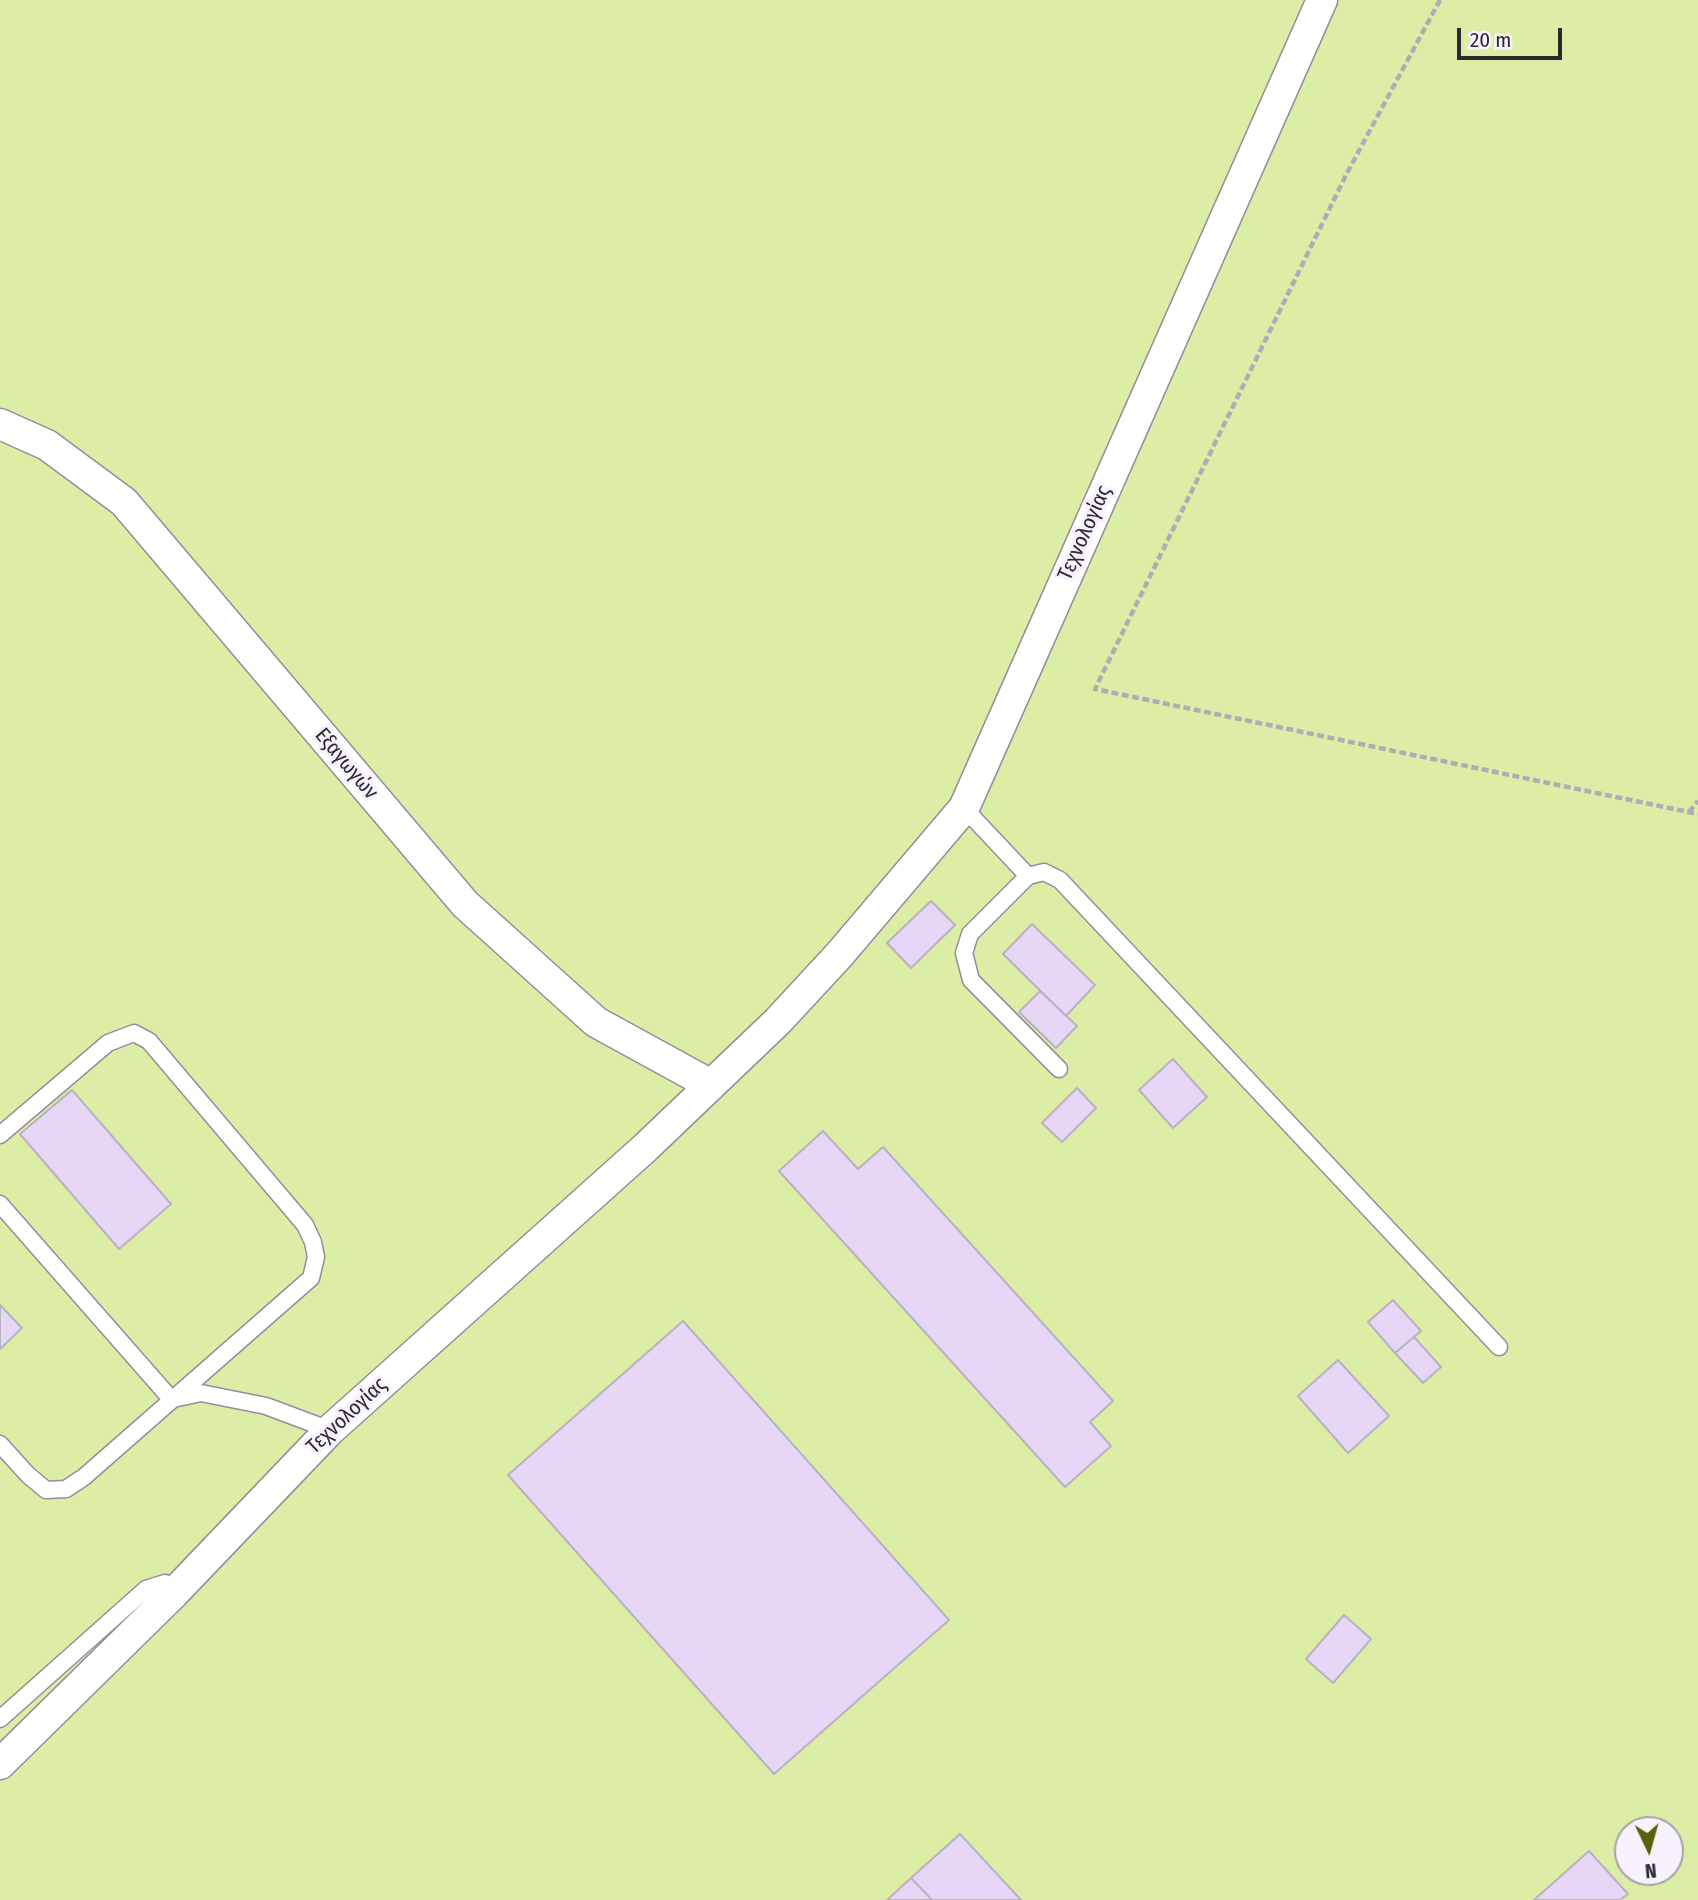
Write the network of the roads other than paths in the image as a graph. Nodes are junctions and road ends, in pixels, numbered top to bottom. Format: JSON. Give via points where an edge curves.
{"nodes":[{"id":1,"x":1322,"y":0,"type":"edge"},
{"id":2,"x":0,"y":424,"type":"edge"},
{"id":3,"x":964,"y":808,"type":"junction"},
{"id":4,"x":1028,"y":876,"type":"junction"},
{"id":5,"x":1059,"y":1069,"type":"dead end"},
{"id":6,"x":711,"y":1085,"type":"junction"},
{"id":7,"x":0,"y":1135,"type":"edge"},
{"id":8,"x":0,"y":1204,"type":"edge"},
{"id":9,"x":1499,"y":1347,"type":"dead end"},
{"id":10,"x":171,"y":1399,"type":"junction"},
{"id":11,"x":330,"y":1430,"type":"junction"},
{"id":12,"x":0,"y":1444,"type":"edge"},
{"id":13,"x":174,"y":1593,"type":"junction"},
{"id":14,"x":0,"y":1719,"type":"edge"},
{"id":15,"x":0,"y":1764,"type":"edge"}],
"edges":[{"from":1,"to":3,"type":"street","name":"Τεχνολογίας"},
{"from":2,"to":6,"type":"street","name":"Εξαγωγών","via":[[47,445],[124,502],[465,904],[596,1022]]},
{"from":3,"to":4,"type":"lane"},
{"from":3,"to":6,"type":"street","name":"Τεχνολογίας","via":[[840,954]]},
{"from":4,"to":5,"type":"lane","via":[[970,934],[964,953],[971,981]]},
{"from":4,"to":9,"type":"lane","via":[[1044,872],[1059,880]]},
{"from":6,"to":11,"type":"street","name":"Τεχνολογίας"},
{"from":7,"to":10,"type":"lane","via":[[108,1043],[134,1033],[149,1041],[305,1226],[316,1257],[311,1278]]},
{"from":8,"to":10,"type":"lane"},
{"from":10,"to":11,"type":"lane","via":[[201,1393],[266,1406]]},
{"from":10,"to":12,"type":"lane","via":[[66,1489],[46,1490]]},
{"from":11,"to":13,"type":"street","name":"Τεχνολογίας"},
{"from":13,"to":14,"type":"lane","via":[[165,1583],[146,1589]]},
{"from":13,"to":15,"type":"street","name":"Τεχνολογίας"}]}
